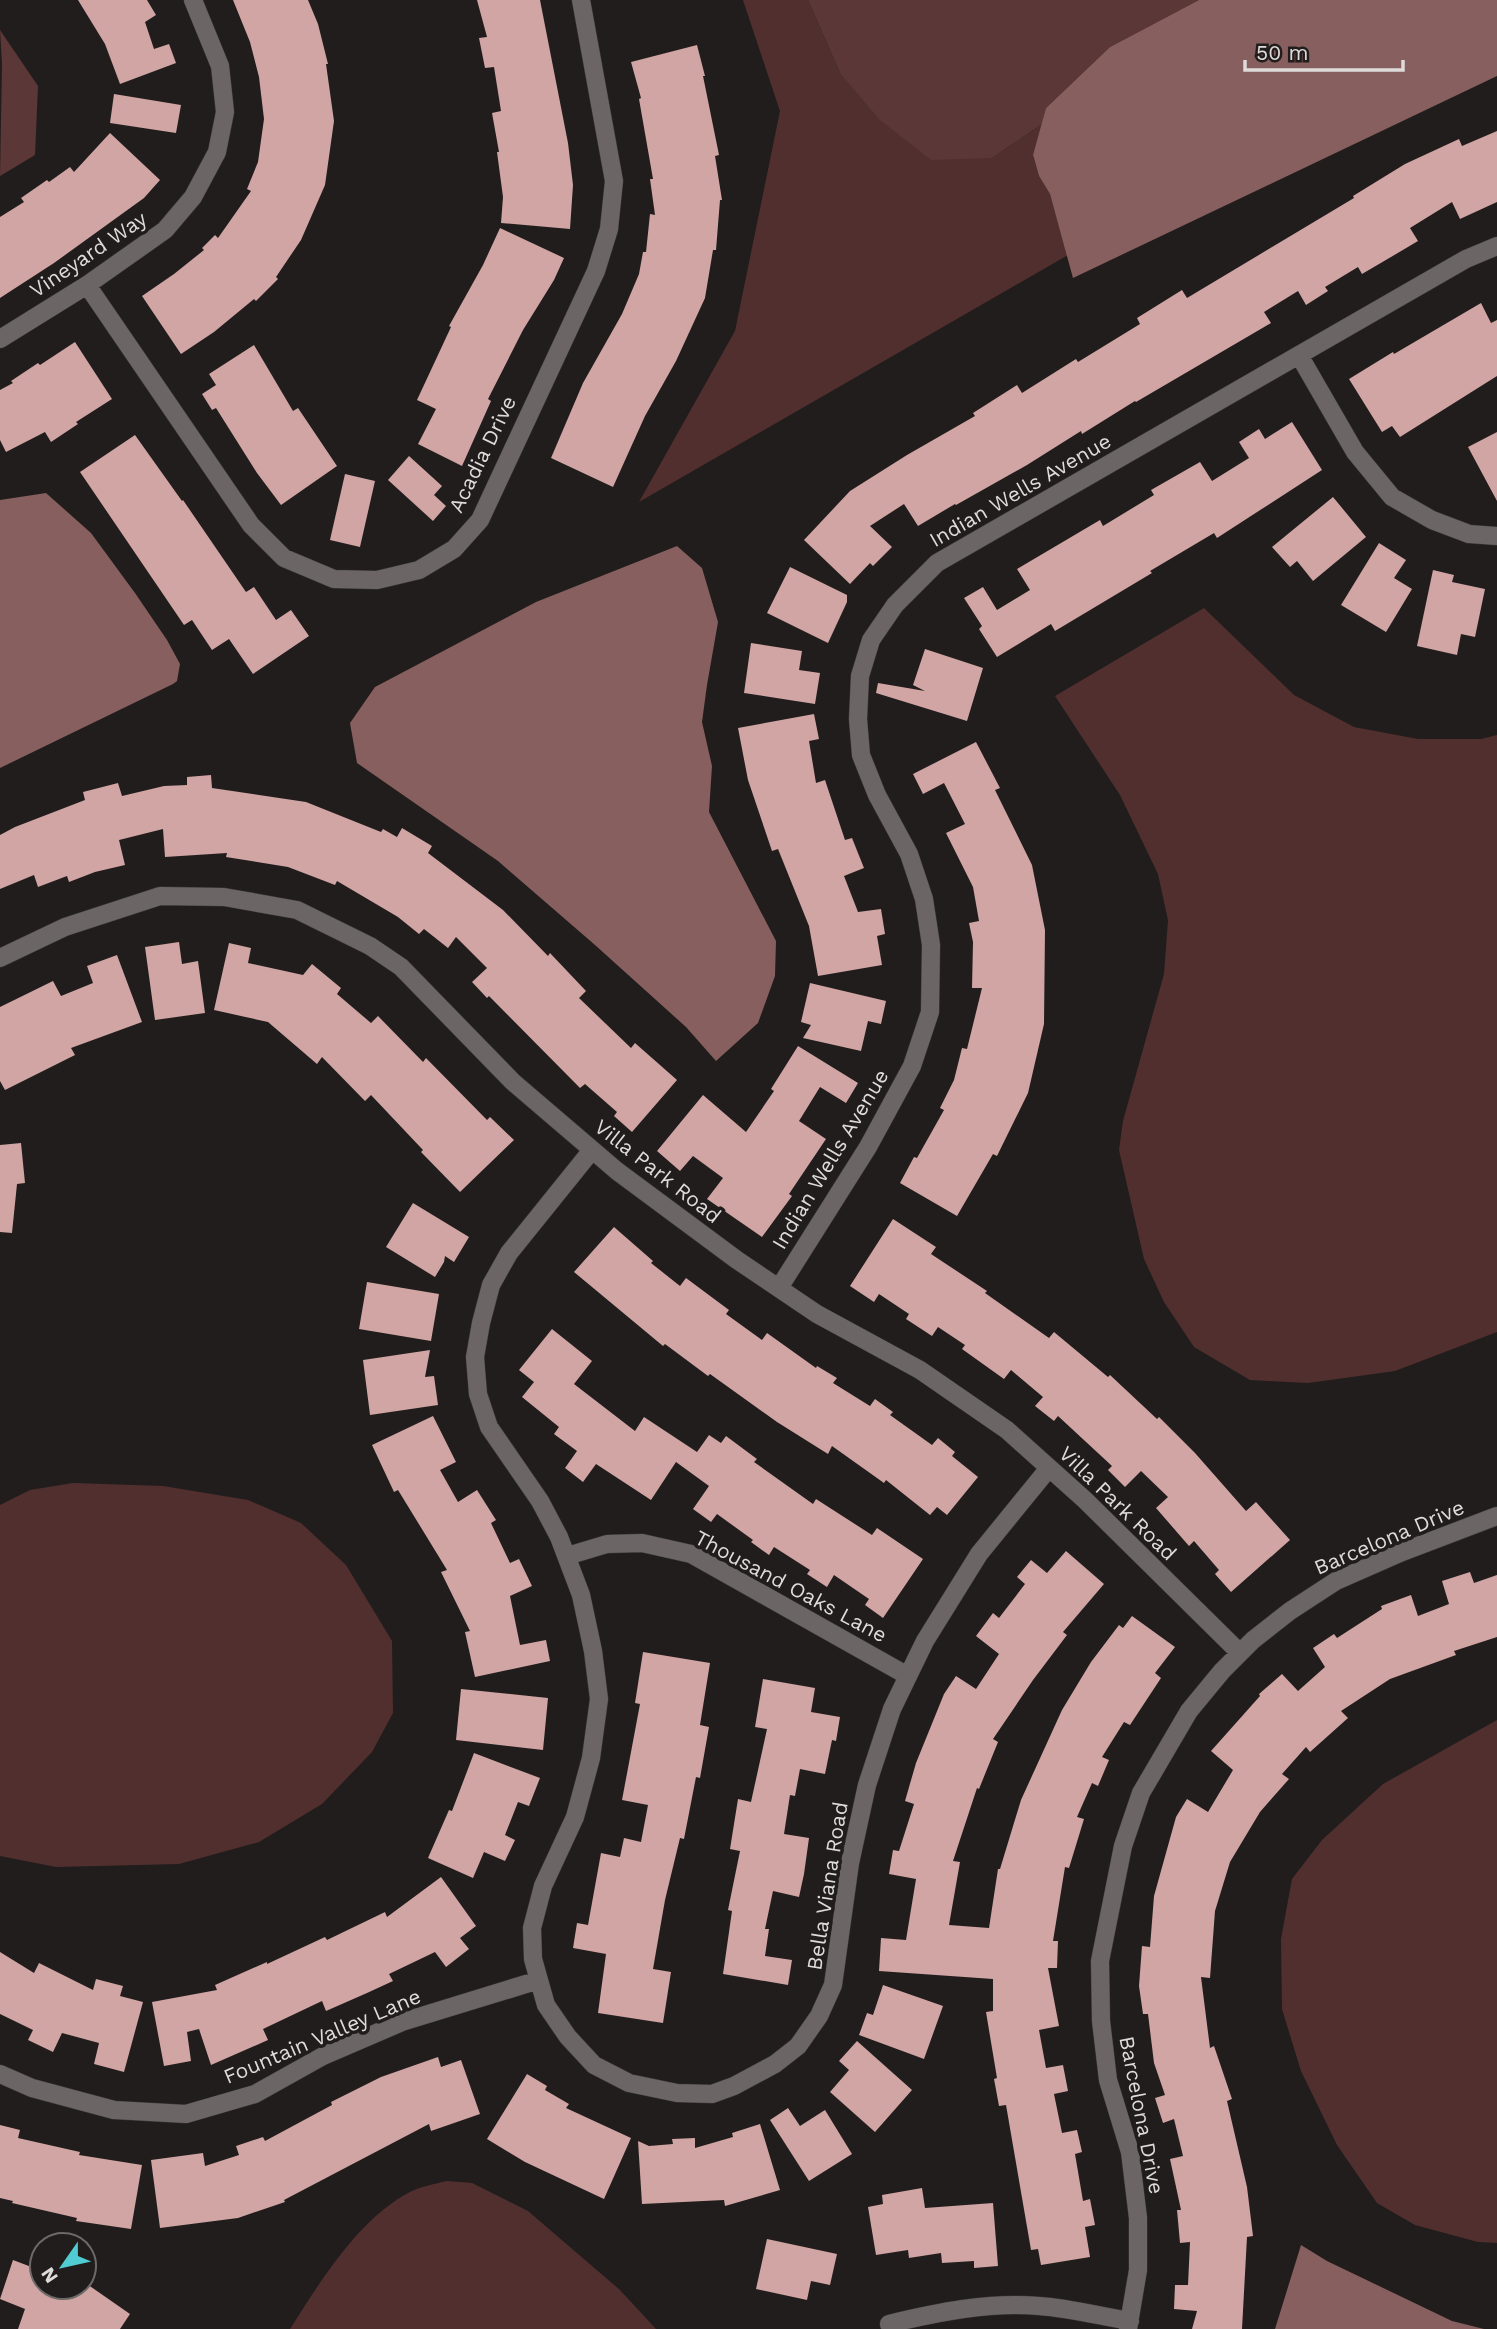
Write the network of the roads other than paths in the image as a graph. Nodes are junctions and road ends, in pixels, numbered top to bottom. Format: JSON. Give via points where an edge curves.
{"nodes":[{"id":1,"x":193,"y":0,"type":"edge"},
{"id":2,"x":582,"y":0,"type":"edge"},
{"id":3,"x":1497,"y":246,"type":"edge"},
{"id":4,"x":86,"y":285,"type":"junction"},
{"id":5,"x":0,"y":338,"type":"edge"},
{"id":6,"x":1299,"y":355,"type":"junction"},
{"id":7,"x":1497,"y":536,"type":"edge"},
{"id":8,"x":0,"y":958,"type":"edge"},
{"id":9,"x":592,"y":1150,"type":"junction"},
{"id":10,"x":779,"y":1288,"type":"junction"},
{"id":11,"x":1049,"y":1468,"type":"junction"},
{"id":12,"x":1497,"y":1516,"type":"edge"},
{"id":13,"x":567,"y":1556,"type":"junction"},
{"id":14,"x":1240,"y":1653,"type":"junction"},
{"id":15,"x":908,"y":1676,"type":"junction"},
{"id":16,"x":539,"y":1980,"type":"junction"},
{"id":17,"x":0,"y":2074,"type":"edge"},
{"id":18,"x":889,"y":2324,"type":"dead end"},
{"id":19,"x":1129,"y":2325,"type":"edge"}],
"edges":[{"from":1,"to":4,"type":"street","name":"Vineyard Way","via":[[220,66],[225,112],[217,152],[193,197],[165,230]]},
{"from":2,"to":4,"type":"street","name":"Acadia Drive","via":[[614,181],[606,240],[596,271],[480,520],[454,549],[419,570],[377,580],[334,579],[284,558],[251,526]]},
{"from":3,"to":6,"type":"street","name":"Indian Wells Avenue","via":[[1466,259]]},
{"from":4,"to":5,"type":"street","name":"Vineyard Way"},
{"from":6,"to":7,"type":"street","via":[[1355,452],[1392,498],[1469,534]]},
{"from":6,"to":10,"type":"street","name":"Indian Wells Avenue","via":[[937,563],[895,605],[871,640],[860,676],[861,755],[909,854],[924,899],[931,945],[930,1012],[912,1066],[868,1147]]},
{"from":8,"to":9,"type":"street","name":"Villa Park Road","via":[[65,928],[160,897],[224,897],[297,911],[370,946],[401,967],[513,1082]]},
{"from":9,"to":10,"type":"street","name":"Villa Park Road"},
{"from":9,"to":13,"type":"street","name":"Bella Viana Road","via":[[509,1253],[491,1285],[475,1357],[478,1394],[489,1427],[540,1501]]},
{"from":10,"to":11,"type":"street","name":"Villa Park Road","via":[[920,1370],[1007,1430]]},
{"from":11,"to":14,"type":"street","name":"Villa Park Road"},
{"from":11,"to":15,"type":"street","name":"Bella Viana Road","via":[[979,1554]]},
{"from":12,"to":14,"type":"street","name":"Barcelona Drive","via":[[1336,1581],[1290,1611]]},
{"from":13,"to":15,"type":"street","name":"Thousand Oaks Lane","via":[[607,1544],[642,1543],[691,1554]]},
{"from":13,"to":16,"type":"street","name":"Bella Viana Road","via":[[581,1595],[598,1699],[591,1758],[575,1817],[543,1886],[532,1928]]},
{"from":14,"to":19,"type":"street","name":"Barcelona Drive","via":[[1189,1711],[1141,1793],[1123,1846],[1100,1961],[1108,2080],[1130,2152],[1138,2218],[1138,2270]]},
{"from":15,"to":16,"type":"street","name":"Bella Viana Road","via":[[867,1784],[850,1863],[833,1985],[798,2046],[775,2064],[712,2094],[677,2094],[629,2083],[594,2065],[568,2037],[546,2005]]},
{"from":16,"to":17,"type":"street","name":"Fountain Valley Lane","via":[[402,2022],[323,2056],[255,2094],[187,2114],[114,2110],[32,2088]]},
{"from":18,"to":19,"type":"street","via":[[946,2310],[1039,2306]]}]}
